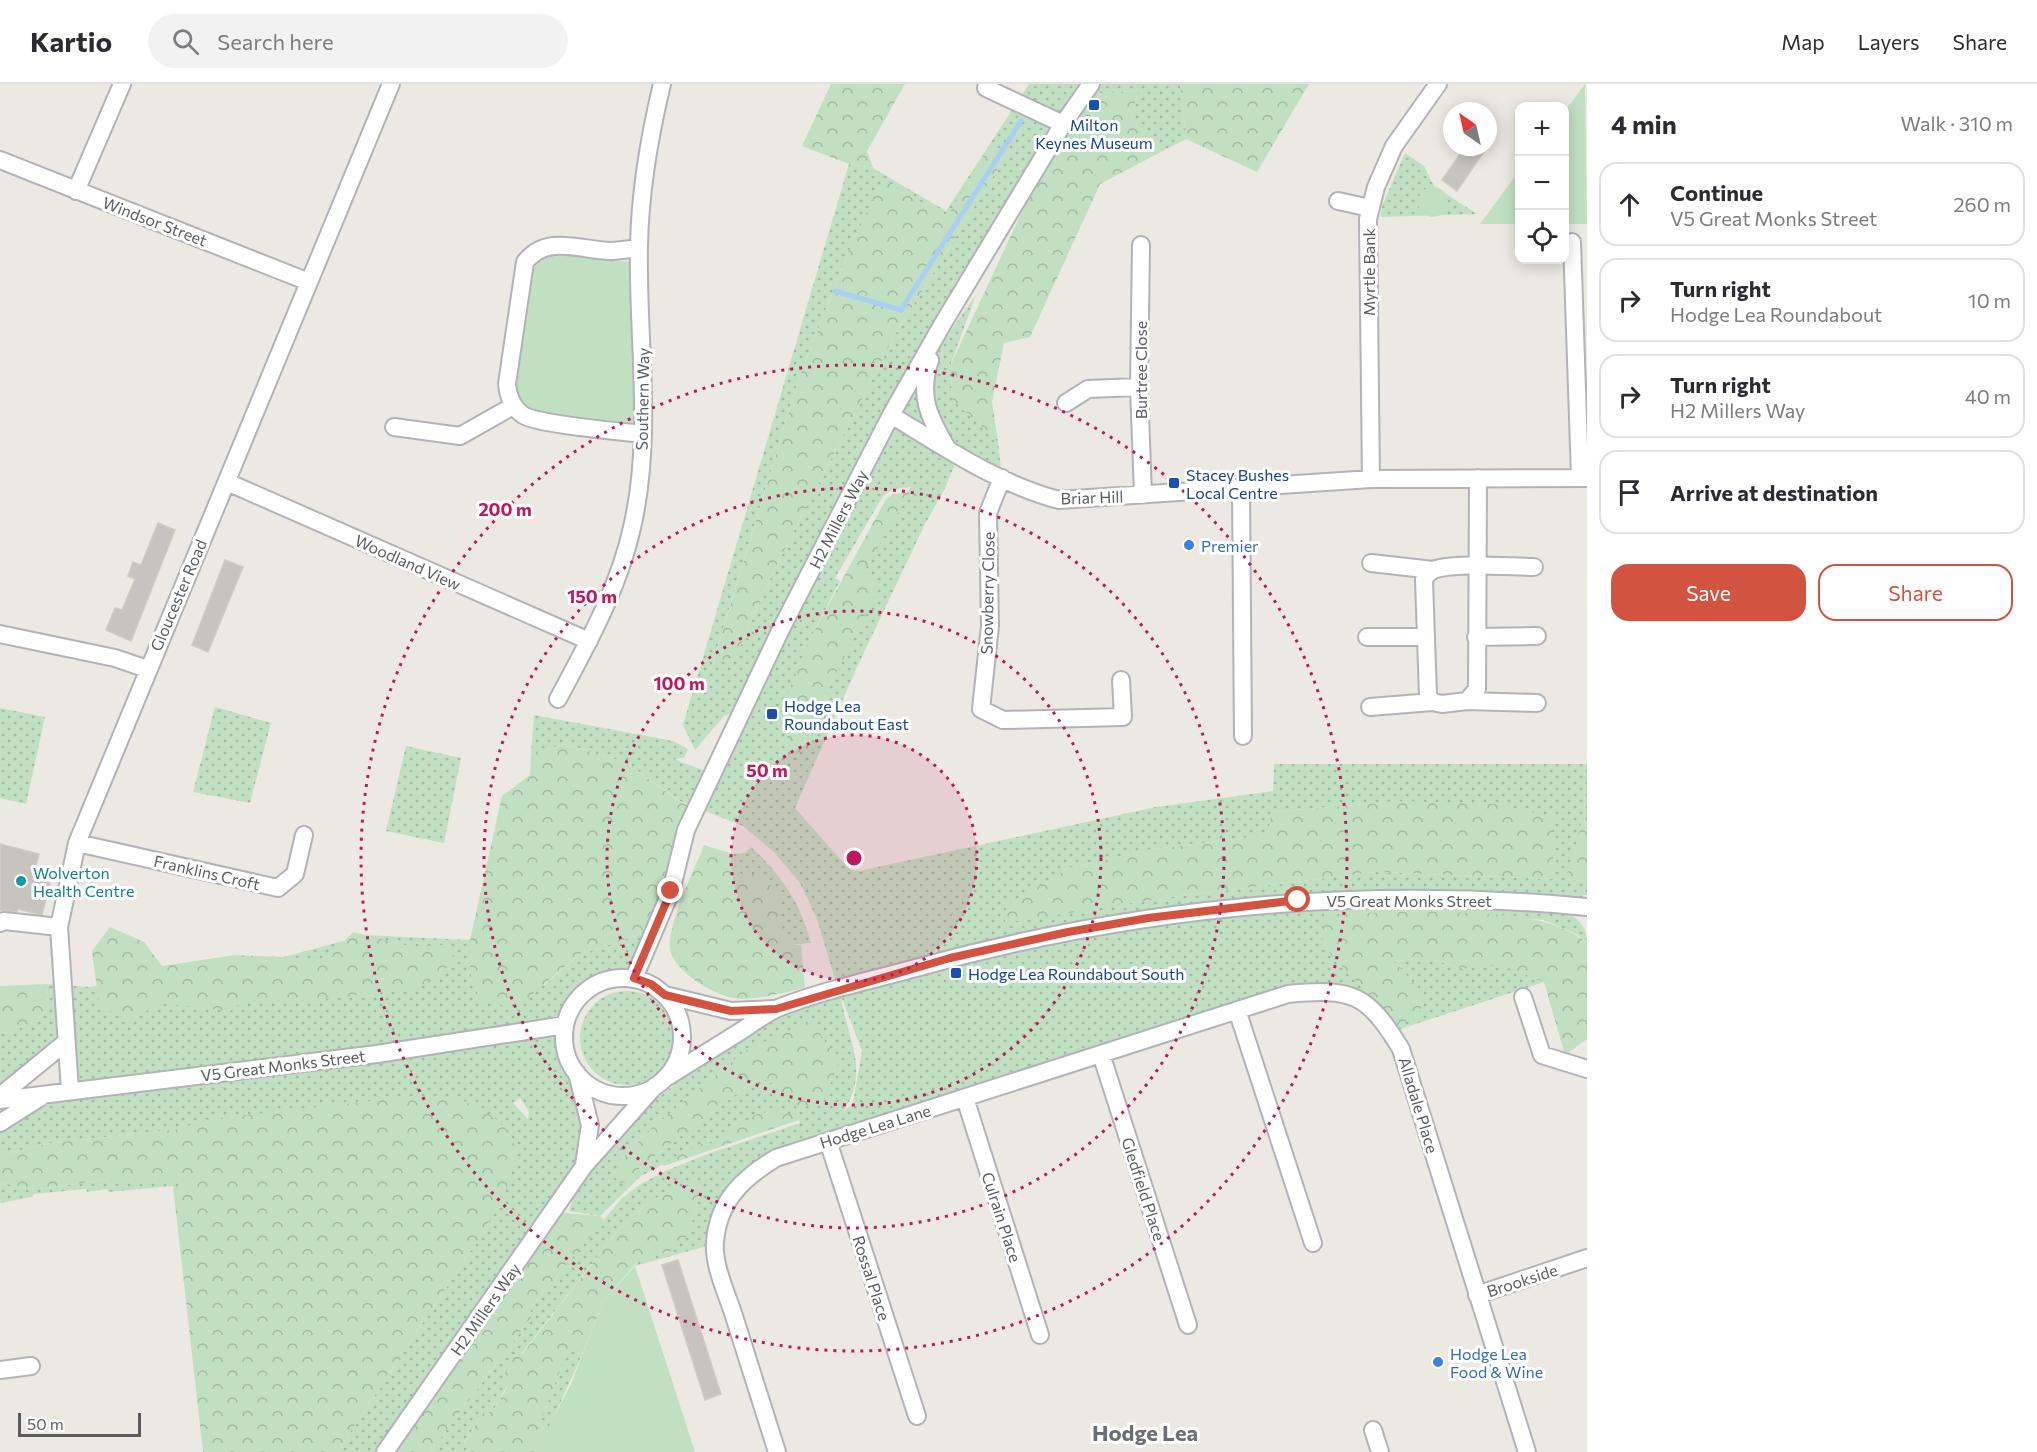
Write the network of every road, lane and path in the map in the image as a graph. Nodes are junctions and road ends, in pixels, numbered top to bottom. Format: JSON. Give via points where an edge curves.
{"nodes":[{"id":1,"x":122,"y":84,"type":"edge"},
{"id":2,"x":391,"y":84,"type":"edge"},
{"id":3,"x":662,"y":84,"type":"edge"},
{"id":4,"x":1091,"y":84,"type":"edge"},
{"id":5,"x":1438,"y":84,"type":"edge"},
{"id":6,"x":986,"y":88,"type":"dead end"},
{"id":7,"x":1063,"y":124,"type":"junction"},
{"id":8,"x":0,"y":160,"type":"edge"},
{"id":9,"x":76,"y":191,"type":"junction"},
{"id":10,"x":1338,"y":201,"type":"dead end"},
{"id":11,"x":1370,"y":208,"type":"junction"},
{"id":12,"x":1572,"y":242,"type":"dead end"},
{"id":13,"x":1141,"y":245,"type":"dead end"},
{"id":14,"x":639,"y":248,"type":"junction"},
{"id":15,"x":309,"y":282,"type":"junction"},
{"id":16,"x":942,"y":325,"type":"junction"},
{"id":17,"x":1139,"y":387,"type":"junction"},
{"id":18,"x":1066,"y":403,"type":"dead end"},
{"id":19,"x":513,"y":406,"type":"junction"},
{"id":20,"x":891,"y":415,"type":"junction"},
{"id":21,"x":394,"y":427,"type":"dead end"},
{"id":22,"x":642,"y":434,"type":"junction"},
{"id":23,"x":948,"y":450,"type":"junction"},
{"id":24,"x":1583,"y":477,"type":"edge"},
{"id":25,"x":1002,"y":478,"type":"junction"},
{"id":26,"x":1478,"y":478,"type":"junction"},
{"id":27,"x":1371,"y":479,"type":"junction"},
{"id":28,"x":227,"y":482,"type":"junction"},
{"id":29,"x":1241,"y":490,"type":"junction"},
{"id":30,"x":1143,"y":495,"type":"junction"},
{"id":31,"x":1371,"y":563,"type":"dead end"},
{"id":32,"x":1476,"y":566,"type":"junction"},
{"id":33,"x":1534,"y":567,"type":"dead end"},
{"id":34,"x":1433,"y":570,"type":"junction"},
{"id":35,"x":0,"y":634,"type":"edge"},
{"id":36,"x":1537,"y":636,"type":"dead end"},
{"id":37,"x":1367,"y":637,"type":"dead end"},
{"id":38,"x":1426,"y":637,"type":"junction"},
{"id":39,"x":1476,"y":637,"type":"junction"},
{"id":40,"x":589,"y":641,"type":"junction"},
{"id":41,"x":147,"y":669,"type":"junction"},
{"id":42,"x":1121,"y":680,"type":"dead end"},
{"id":43,"x":558,"y":699,"type":"dead end"},
{"id":44,"x":1467,"y":701,"type":"junction"},
{"id":45,"x":1432,"y":702,"type":"junction"},
{"id":46,"x":1537,"y":703,"type":"dead end"},
{"id":47,"x":1370,"y":707,"type":"dead end"},
{"id":48,"x":1243,"y":736,"type":"dead end"},
{"id":49,"x":304,"y":835,"type":"dead end"},
{"id":50,"x":76,"y":843,"type":"junction"},
{"id":51,"x":1587,"y":907,"type":"edge"},
{"id":52,"x":0,"y":923,"type":"edge"},
{"id":53,"x":59,"y":927,"type":"junction"},
{"id":54,"x":634,"y":978,"type":"junction"},
{"id":55,"x":1288,"y":994,"type":"joint"},
{"id":56,"x":665,"y":995,"type":"junction"},
{"id":57,"x":1523,"y":997,"type":"dead end"},
{"id":58,"x":776,"y":1009,"type":"junction"},
{"id":59,"x":1237,"y":1010,"type":"junction"},
{"id":60,"x":565,"y":1025,"type":"junction"},
{"id":61,"x":66,"y":1042,"type":"junction"},
{"id":62,"x":1101,"y":1054,"type":"junction"},
{"id":63,"x":1587,"y":1069,"type":"edge"},
{"id":64,"x":577,"y":1074,"type":"junction"},
{"id":65,"x":660,"y":1083,"type":"junction"},
{"id":66,"x":70,"y":1091,"type":"junction"},
{"id":67,"x":44,"y":1095,"type":"junction"},
{"id":68,"x":0,"y":1098,"type":"edge"},
{"id":69,"x":965,"y":1098,"type":"junction"},
{"id":70,"x":0,"y":1123,"type":"edge"},
{"id":71,"x":828,"y":1141,"type":"junction"},
{"id":72,"x":584,"y":1166,"type":"junction"},
{"id":73,"x":1313,"y":1243,"type":"dead end"},
{"id":74,"x":1587,"y":1258,"type":"edge"},
{"id":75,"x":1477,"y":1295,"type":"junction"},
{"id":76,"x":1188,"y":1325,"type":"dead end"},
{"id":77,"x":1040,"y":1335,"type":"dead end"},
{"id":78,"x":31,"y":1366,"type":"dead end"},
{"id":79,"x":0,"y":1370,"type":"edge"},
{"id":80,"x":917,"y":1416,"type":"dead end"},
{"id":81,"x":406,"y":1424,"type":"junction"},
{"id":82,"x":1373,"y":1430,"type":"dead end"},
{"id":83,"x":385,"y":1452,"type":"edge"},
{"id":84,"x":393,"y":1452,"type":"edge"},
{"id":85,"x":777,"y":1452,"type":"edge"},
{"id":86,"x":1380,"y":1452,"type":"edge"},
{"id":87,"x":1527,"y":1452,"type":"edge"}],
"edges":[{"from":1,"to":9,"type":"street"},
{"from":2,"to":15,"type":"street","name":"Gloucester Road"},
{"from":3,"to":14,"type":"street","name":"Southern Way","via":[[641,190]]},
{"from":4,"to":7,"type":"street","name":"H2 Millers Way"},
{"from":5,"to":11,"type":"street","name":"Myrtle Bank","via":[[1394,146]]},
{"from":6,"to":7,"type":"street"},
{"from":7,"to":16,"type":"street","name":"H2 Millers Way"},
{"from":8,"to":9,"type":"street","name":"Windsor Street"},
{"from":9,"to":15,"type":"street","name":"Windsor Street"},
{"from":10,"to":11,"type":"street"},
{"from":11,"to":27,"type":"street","name":"Myrtle Bank"},
{"from":12,"to":24,"type":"street"},
{"from":13,"to":17,"type":"street","name":"Burtree Close"},
{"from":14,"to":19,"type":"street","via":[[611,251],[556,245],[544,247],[525,262],[507,384],[507,396]]},
{"from":14,"to":22,"type":"street","name":"Southern Way"},
{"from":15,"to":28,"type":"street","name":"Gloucester Road"},
{"from":16,"to":20,"type":"street","name":"H2 Millers Way"},
{"from":16,"to":23,"type":"street","via":[[923,380],[927,409]]},
{"from":17,"to":18,"type":"street","via":[[1088,389]]},
{"from":17,"to":30,"type":"street","name":"Burtree Close"},
{"from":19,"to":21,"type":"street","via":[[460,436]]},
{"from":19,"to":22,"type":"street","via":[[531,419]]},
{"from":20,"to":23,"type":"street","name":"Briar Hill"},
{"from":20,"to":54,"type":"street","name":"H2 Millers Way","via":[[781,629],[686,830],[671,891]]},
{"from":22,"to":40,"type":"street","name":"Southern Way","via":[[633,524],[613,590]]},
{"from":23,"to":25,"type":"street","name":"Briar Hill"},
{"from":24,"to":26,"type":"street","name":"Briar Hill"},
{"from":25,"to":30,"type":"street","name":"Briar Hill","via":[[1059,500]]},
{"from":25,"to":42,"type":"street","name":"Snowberry Close","via":[[988,513],[990,626],[981,709],[1003,720],[1123,717]]},
{"from":26,"to":27,"type":"street","name":"Briar Hill"},
{"from":26,"to":32,"type":"street"},
{"from":27,"to":29,"type":"street","name":"Briar Hill","via":[[1270,484]]},
{"from":28,"to":40,"type":"street","name":"Woodland View"},
{"from":28,"to":41,"type":"street","name":"Gloucester Road"},
{"from":29,"to":30,"type":"street","name":"Briar Hill"},
{"from":29,"to":48,"type":"street"},
{"from":31,"to":34,"type":"street"},
{"from":32,"to":33,"type":"street"},
{"from":32,"to":34,"type":"street"},
{"from":32,"to":39,"type":"street"},
{"from":34,"to":38,"type":"street","via":[[1424,580]]},
{"from":35,"to":41,"type":"street","via":[[115,658]]},
{"from":36,"to":39,"type":"street"},
{"from":37,"to":38,"type":"street"},
{"from":38,"to":45,"type":"street","via":[[1428,695]]},
{"from":39,"to":44,"type":"street","via":[[1477,688]]},
{"from":40,"to":43,"type":"street","name":"Southern Way"},
{"from":41,"to":50,"type":"street","name":"Gloucester Road"},
{"from":44,"to":45,"type":"street"},
{"from":44,"to":46,"type":"street"},
{"from":45,"to":47,"type":"street"},
{"from":49,"to":50,"type":"street","name":"Franklins Croft","via":[[295,874],[278,888]]},
{"from":50,"to":53,"type":"street","name":"Gloucester Road"},
{"from":51,"to":58,"type":"street","name":"V5 Great Monks Street","via":[[1414,898],[1298,900],[1148,918],[950,958]]},
{"from":52,"to":53,"type":"street"},
{"from":53,"to":61,"type":"street","name":"Gloucester Road"},
{"from":54,"to":56,"type":"street"},
{"from":54,"to":60,"type":"street","via":[[608,980],[588,990],[578,999]]},
{"from":55,"to":59,"type":"street","name":"Hodge Lea Lane"},
{"from":55,"to":75,"type":"street","name":"Alladale Place","via":[[1328,990],[1366,1002],[1391,1032],[1401,1049]]},
{"from":56,"to":58,"type":"street","name":"V5 Great Monks Street","via":[[731,1011]]},
{"from":56,"to":65,"type":"street","via":[[674,1005],[682,1030],[679,1057]]},
{"from":57,"to":63,"type":"street","via":[[1542,1055]]},
{"from":58,"to":65,"type":"street","name":"V5 Great Monks Street"},
{"from":59,"to":62,"type":"street","name":"Hodge Lea Lane"},
{"from":59,"to":73,"type":"street"},
{"from":60,"to":64,"type":"street","via":[[565,1047]]},
{"from":60,"to":66,"type":"street","name":"V5 Great Monks Street","via":[[377,1054]]},
{"from":61,"to":66,"type":"street","name":"Gloucester Road"},
{"from":61,"to":68,"type":"street"},
{"from":62,"to":69,"type":"street","name":"Hodge Lea Lane"},
{"from":62,"to":76,"type":"street","name":"Gledfield Place"},
{"from":64,"to":65,"type":"street","via":[[596,1089],[620,1095],[638,1093]]},
{"from":64,"to":72,"type":"street","name":"H2 Millers Way","via":[[590,1125]]},
{"from":65,"to":72,"type":"street","name":"H2 Millers Way"},
{"from":66,"to":67,"type":"street","name":"V5 Great Monks Street"},
{"from":67,"to":68,"type":"street","name":"V5 Great Monks Street"},
{"from":67,"to":70,"type":"street"},
{"from":69,"to":71,"type":"street","name":"Hodge Lea Lane"},
{"from":69,"to":77,"type":"street","name":"Culrain Place"},
{"from":71,"to":80,"type":"street","name":"Rossal Place"},
{"from":71,"to":85,"type":"street","name":"Hodge Lea Lane","via":[[776,1158],[752,1173],[727,1200],[714,1244]]},
{"from":72,"to":81,"type":"street","name":"H2 Millers Way"},
{"from":74,"to":75,"type":"street","name":"Brookside"},
{"from":75,"to":87,"type":"street","name":"Brookside"},
{"from":78,"to":79,"type":"street"},
{"from":81,"to":83,"type":"street","name":"H2 Millers Way"},
{"from":81,"to":84,"type":"street"},
{"from":82,"to":86,"type":"street"}]}
